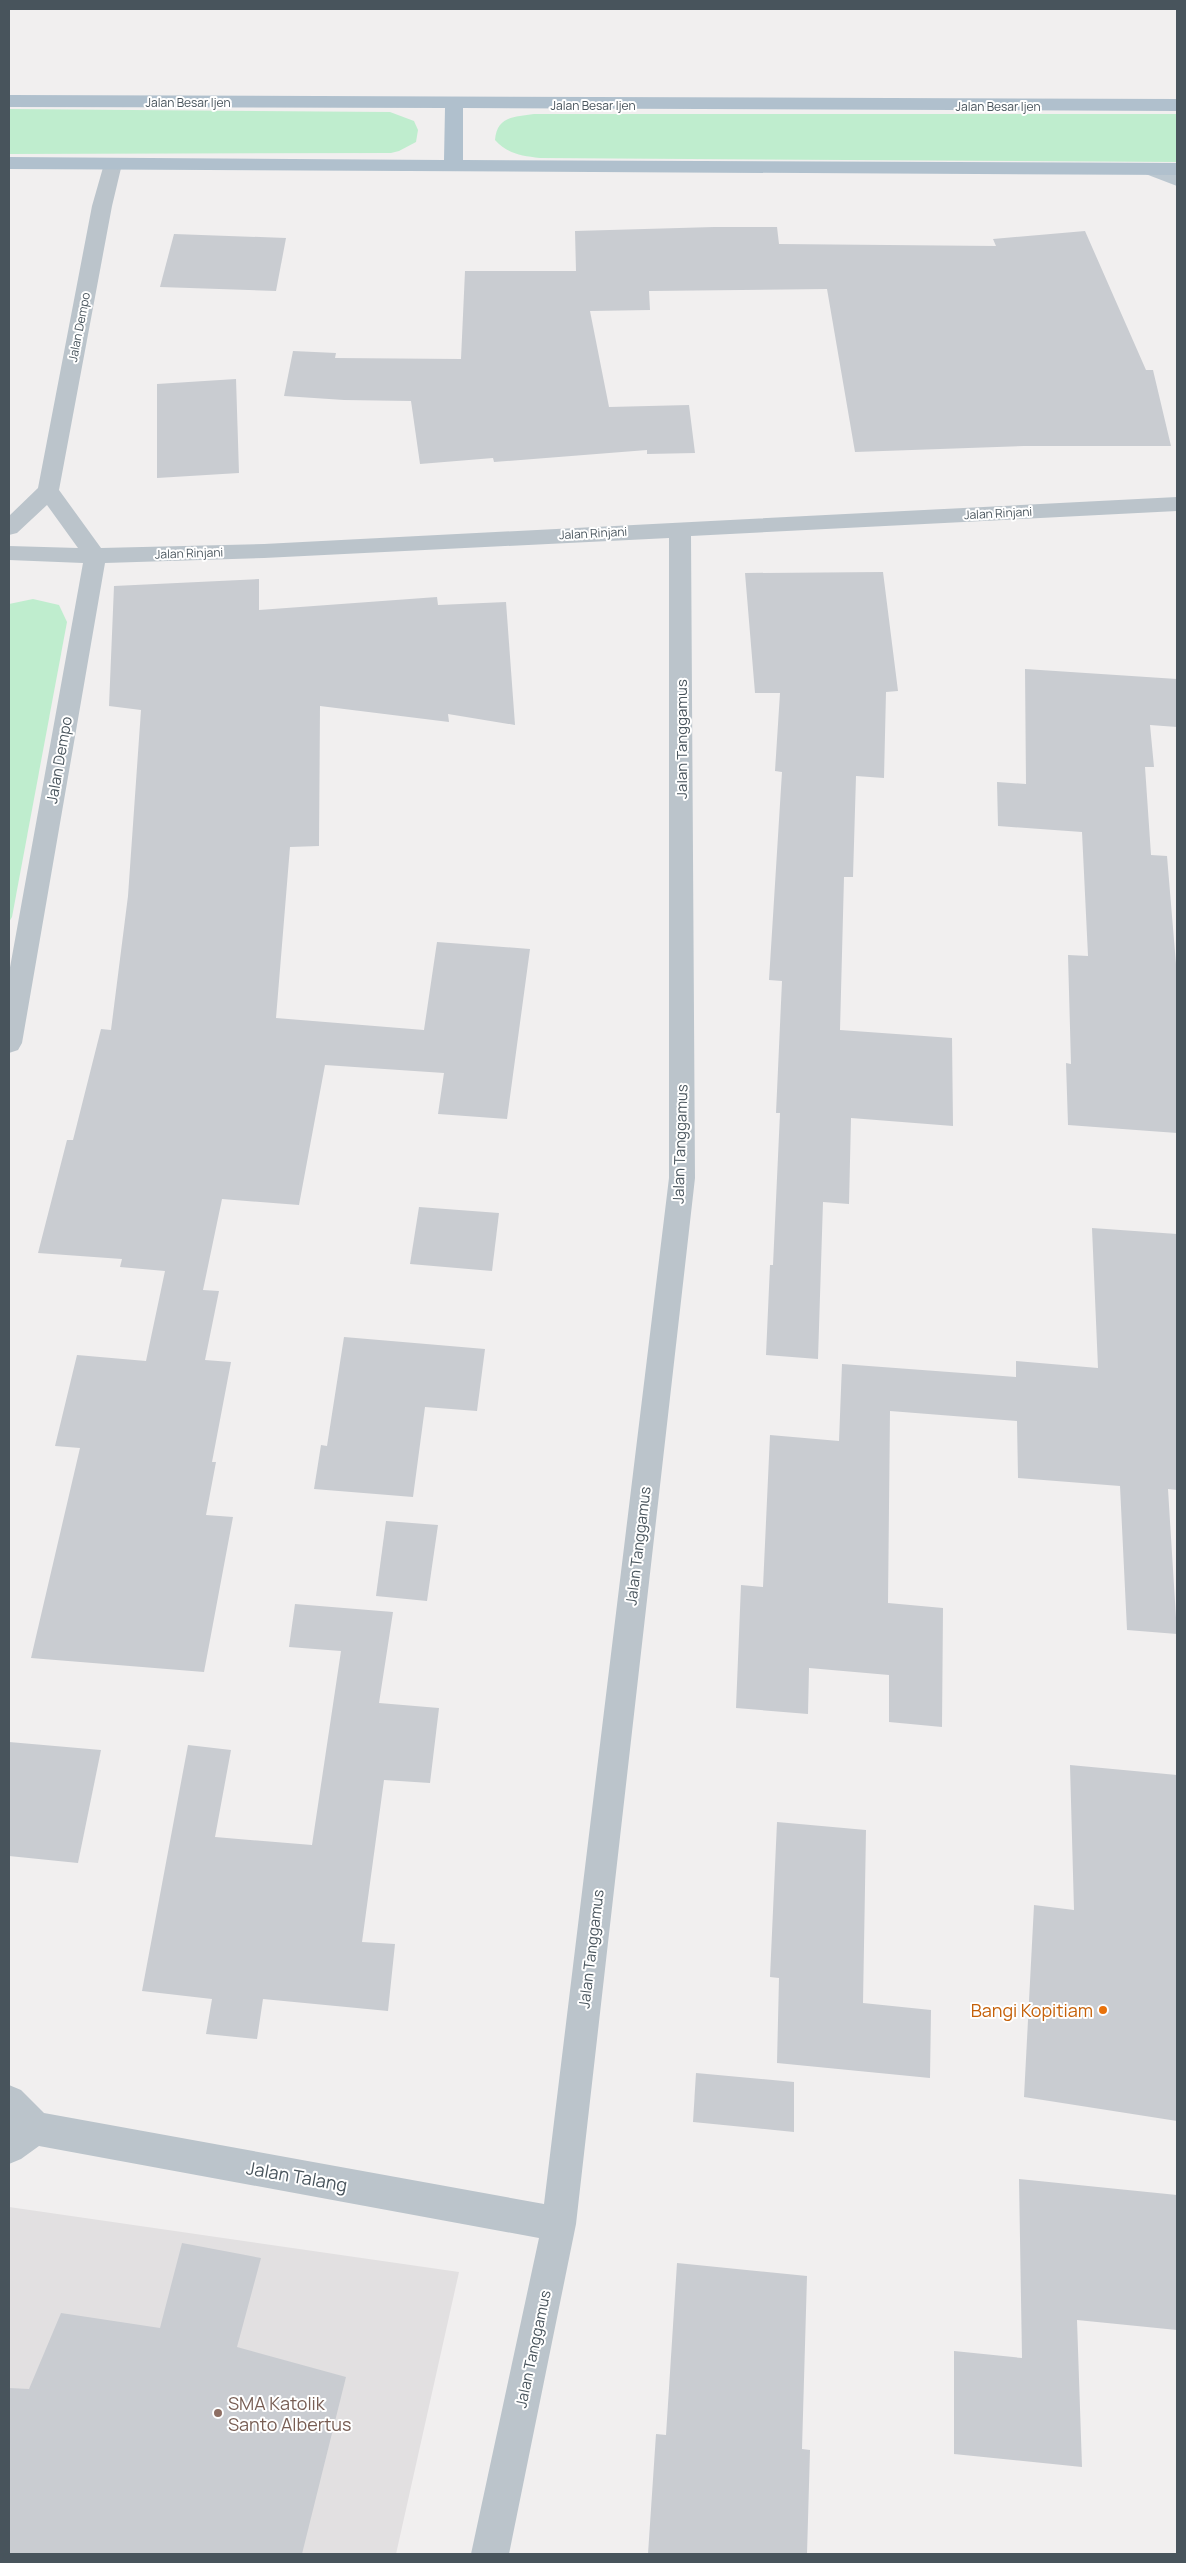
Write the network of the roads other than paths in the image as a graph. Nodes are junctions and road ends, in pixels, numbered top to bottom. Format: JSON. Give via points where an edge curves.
{"nodes":[{"id":1,"x":9,"y":101,"type":"edge"},
{"id":2,"x":454,"y":104,"type":"junction"},
{"id":3,"x":1177,"y":105,"type":"edge"},
{"id":4,"x":9,"y":163,"type":"edge"},
{"id":5,"x":113,"y":164,"type":"junction"},
{"id":6,"x":453,"y":165,"type":"junction"},
{"id":7,"x":1150,"y":169,"type":"junction"},
{"id":8,"x":1177,"y":169,"type":"edge"},
{"id":9,"x":1177,"y":180,"type":"edge"},
{"id":10,"x":48,"y":491,"type":"junction"},
{"id":11,"x":1177,"y":504,"type":"edge"},
{"id":12,"x":9,"y":528,"type":"edge"},
{"id":13,"x":680,"y":530,"type":"junction"},
{"id":14,"x":9,"y":553,"type":"edge"},
{"id":15,"x":95,"y":556,"type":"junction"},
{"id":16,"x":16,"y":964,"type":"edge"},
{"id":17,"x":9,"y":1043,"type":"edge"},
{"id":18,"x":9,"y":2102,"type":"edge"},
{"id":19,"x":22,"y":2137,"type":"edge"},
{"id":20,"x":558,"y":2224,"type":"junction"},
{"id":21,"x":490,"y":2554,"type":"edge"}],
"edges":[{"from":1,"to":2,"type":"main road","name":"Jalan Besar Ijen"},
{"from":2,"to":3,"type":"main road","name":"Jalan Besar Ijen"},
{"from":2,"to":6,"type":"main road"},
{"from":4,"to":5,"type":"main road"},
{"from":5,"to":6,"type":"main road"},
{"from":5,"to":10,"type":"street","name":"Jalan Dempo","via":[[102,206]]},
{"from":6,"to":7,"type":"main road"},
{"from":7,"to":8,"type":"main road"},
{"from":7,"to":9,"type":"main road"},
{"from":10,"to":12,"type":"street"},
{"from":10,"to":15,"type":"street"},
{"from":11,"to":13,"type":"street","name":"Jalan Rinjani"},
{"from":13,"to":15,"type":"street","name":"Jalan Rinjani","via":[[264,551]]},
{"from":13,"to":20,"type":"street","name":"Jalan Tanggamus","via":[[682,1178]]},
{"from":14,"to":15,"type":"street","name":"Jalan Rinjani"},
{"from":15,"to":16,"type":"street","name":"Jalan Dempo"},
{"from":16,"to":17,"type":"street","name":"Jalan Dempo"},
{"from":18,"to":19,"type":"street","name":"Jalan Talang"},
{"from":19,"to":20,"type":"street","name":"Jalan Talang"},
{"from":20,"to":21,"type":"street","name":"Jalan Tanggamus"}]}
